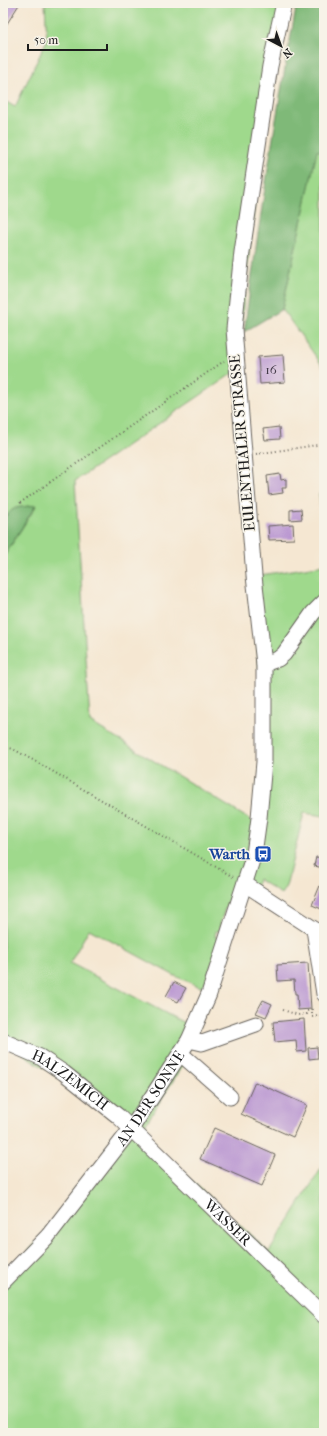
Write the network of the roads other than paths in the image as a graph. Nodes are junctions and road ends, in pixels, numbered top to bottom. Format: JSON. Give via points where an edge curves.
{"nodes":[{"id":1,"x":284,"y":3,"type":"edge"},
{"id":2,"x":324,"y":602,"type":"edge"},
{"id":3,"x":264,"y":664,"type":"junction"},
{"id":4,"x":245,"y":884,"type":"junction"},
{"id":5,"x":324,"y":994,"type":"edge"},
{"id":6,"x":256,"y":1024,"type":"dead end"},
{"id":7,"x":189,"y":1040,"type":"junction"},
{"id":8,"x":3,"y":1041,"type":"edge"},
{"id":9,"x":181,"y":1054,"type":"junction"},
{"id":10,"x":230,"y":1098,"type":"dead end"},
{"id":11,"x":131,"y":1129,"type":"junction"},
{"id":12,"x":3,"y":1282,"type":"edge"},
{"id":13,"x":324,"y":1316,"type":"edge"}],
"edges":[{"from":1,"to":3,"type":"street","name":"EULENTHALER STRASSE","via":[[270,66],[243,244],[234,329],[243,456]]},
{"from":2,"to":3,"type":"street","via":[[313,613],[284,654]]},
{"from":3,"to":4,"type":"street","name":"EULENTHALER STRASSE","via":[[264,762],[254,854]]},
{"from":4,"to":5,"type":"street","via":[[314,929]]},
{"from":4,"to":7,"type":"street","name":"AN DER SONNE","via":[[209,994]]},
{"from":6,"to":7,"type":"street","via":[[202,1043]]},
{"from":7,"to":9,"type":"street","name":"AN DER SONNE"},
{"from":8,"to":11,"type":"street","name":"HALZEMICH","via":[[40,1057],[64,1073]]},
{"from":9,"to":10,"type":"street"},
{"from":9,"to":11,"type":"street","name":"AN DER SONNE"},
{"from":11,"to":12,"type":"street","name":"AN DER SONNE","via":[[48,1236]]},
{"from":11,"to":13,"type":"street","name":"WASSER"}]}
